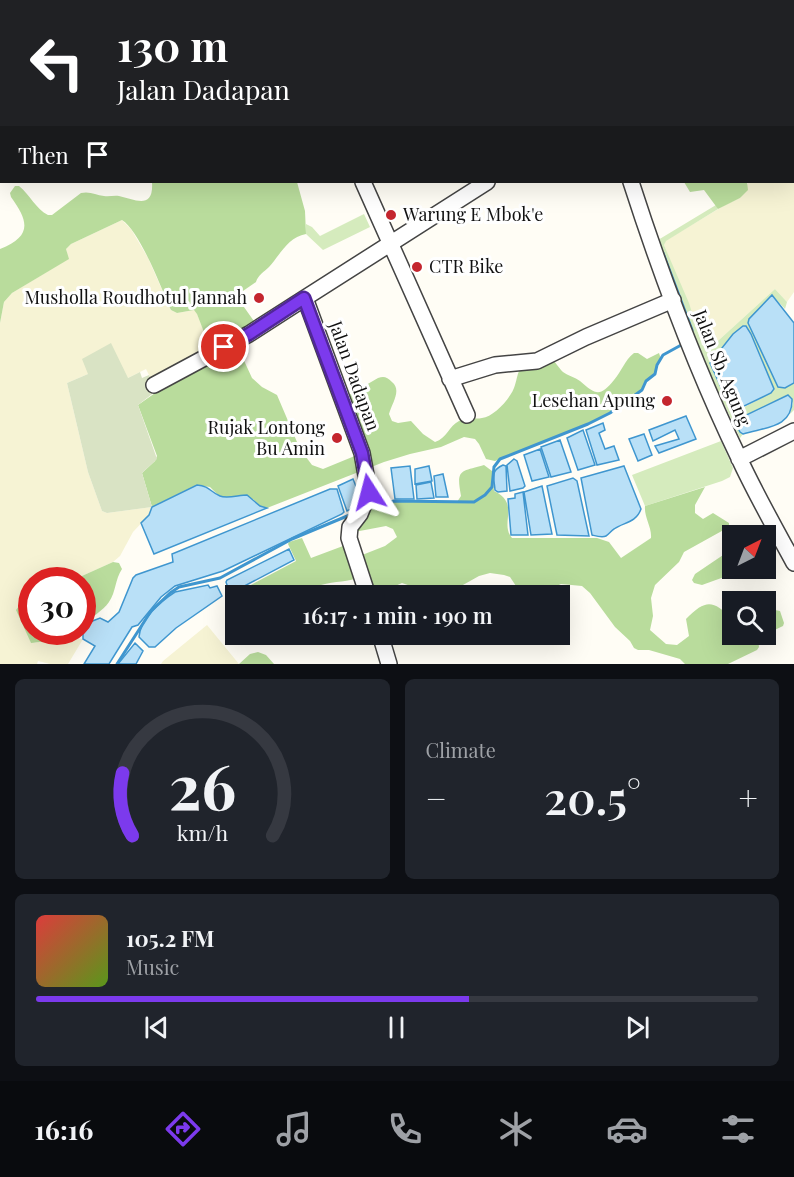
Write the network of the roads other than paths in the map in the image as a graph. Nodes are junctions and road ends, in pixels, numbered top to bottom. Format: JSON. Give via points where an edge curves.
{"nodes":[{"id":1,"x":363,"y":183,"type":"edge"},
{"id":2,"x":485,"y":183,"type":"edge"},
{"id":3,"x":631,"y":183,"type":"edge"},
{"id":4,"x":390,"y":242,"type":"junction"},
{"id":5,"x":304,"y":298,"type":"junction"},
{"id":6,"x":673,"y":300,"type":"junction"},
{"id":7,"x":450,"y":379,"type":"junction"},
{"id":8,"x":154,"y":385,"type":"dead end"},
{"id":9,"x":466,"y":415,"type":"dead end"},
{"id":10,"x":794,"y":431,"type":"edge"},
{"id":11,"x":739,"y":459,"type":"junction"},
{"id":12,"x":794,"y":563,"type":"edge"},
{"id":13,"x":364,"y":585,"type":"edge"},
{"id":14,"x":384,"y":645,"type":"edge"},
{"id":15,"x":389,"y":664,"type":"edge"}],
"edges":[{"from":1,"to":4,"type":"street"},
{"from":2,"to":4,"type":"street"},
{"from":3,"to":6,"type":"street","name":"Jalan Sb. Agung"},
{"from":4,"to":5,"type":"street"},
{"from":4,"to":7,"type":"street"},
{"from":5,"to":8,"type":"street","via":[[249,334]]},
{"from":5,"to":13,"type":"street","name":"Jalan Dadapan","via":[[362,453],[369,488],[350,527],[349,538]]},
{"from":6,"to":7,"type":"street","via":[[537,361],[495,365]]},
{"from":6,"to":11,"type":"street","name":"Jalan Sb. Agung"},
{"from":7,"to":9,"type":"street"},
{"from":10,"to":11,"type":"street"},
{"from":11,"to":12,"type":"street","name":"Jalan Sb. Agung"},
{"from":14,"to":15,"type":"street"}]}
